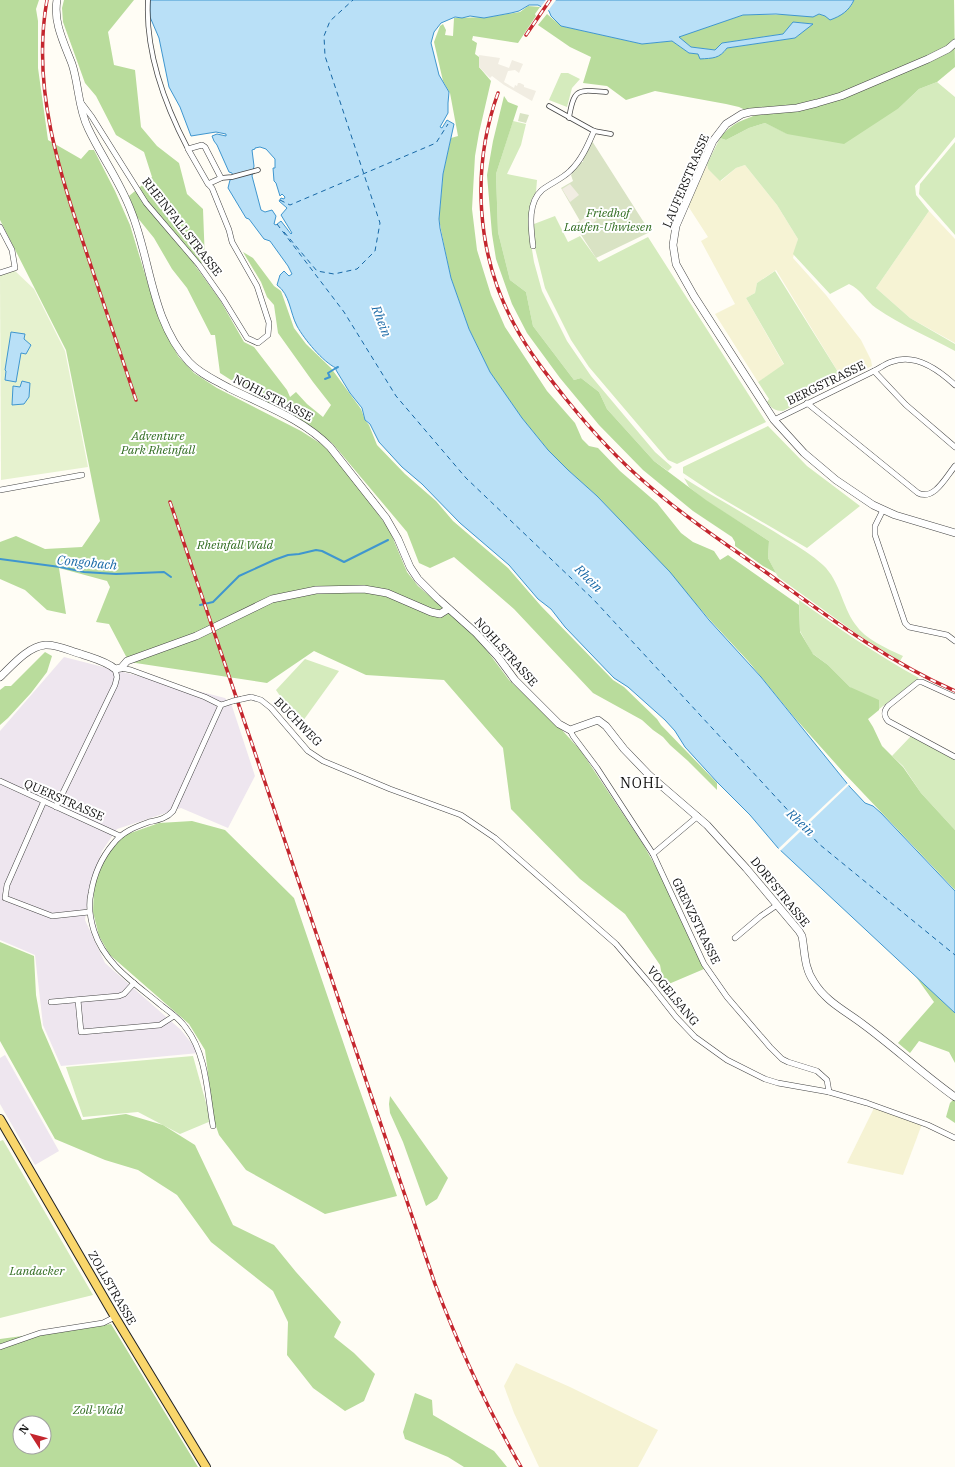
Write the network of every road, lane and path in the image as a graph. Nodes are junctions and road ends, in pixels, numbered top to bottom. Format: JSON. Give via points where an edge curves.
{"nodes":[{"id":1,"x":57,"y":0,"type":"edge"},
{"id":2,"x":148,"y":0,"type":"edge"},
{"id":3,"x":955,"y":43,"type":"edge"},
{"id":4,"x":606,"y":92,"type":"dead end"},
{"id":5,"x":79,"y":100,"type":"junction"},
{"id":6,"x":548,"y":106,"type":"dead end"},
{"id":7,"x":569,"y":118,"type":"junction"},
{"id":8,"x":594,"y":131,"type":"junction"},
{"id":9,"x":611,"y":134,"type":"dead end"},
{"id":10,"x":188,"y":149,"type":"junction"},
{"id":11,"x":258,"y":170,"type":"dead end"},
{"id":12,"x":221,"y":178,"type":"junction"},
{"id":13,"x":208,"y":184,"type":"junction"},
{"id":14,"x":0,"y":227,"type":"edge"},
{"id":15,"x":533,"y":246,"type":"dead end"},
{"id":16,"x":0,"y":273,"type":"edge"},
{"id":17,"x":874,"y":371,"type":"junction"},
{"id":18,"x":955,"y":385,"type":"edge"},
{"id":19,"x":807,"y":404,"type":"junction"},
{"id":20,"x":774,"y":420,"type":"junction"},
{"id":21,"x":955,"y":447,"type":"edge"},
{"id":22,"x":955,"y":466,"type":"edge"},
{"id":23,"x":82,"y":475,"type":"dead end"},
{"id":24,"x":0,"y":490,"type":"edge"},
{"id":25,"x":883,"y":510,"type":"junction"},
{"id":26,"x":955,"y":533,"type":"edge"},
{"id":27,"x":448,"y":608,"type":"junction"},
{"id":28,"x":955,"y":640,"type":"edge"},
{"id":29,"x":118,"y":669,"type":"junction"},
{"id":30,"x":0,"y":677,"type":"edge"},
{"id":31,"x":955,"y":697,"type":"edge"},
{"id":32,"x":221,"y":704,"type":"junction"},
{"id":33,"x":570,"y":730,"type":"junction"},
{"id":34,"x":955,"y":757,"type":"edge"},
{"id":35,"x":0,"y":781,"type":"edge"},
{"id":36,"x":44,"y":801,"type":"junction"},
{"id":37,"x":56,"y":807,"type":"junction"},
{"id":38,"x":698,"y":816,"type":"junction"},
{"id":39,"x":120,"y":836,"type":"junction"},
{"id":40,"x":653,"y":854,"type":"junction"},
{"id":41,"x":528,"y":867,"type":"joint"},
{"id":42,"x":777,"y":905,"type":"junction"},
{"id":43,"x":89,"y":912,"type":"junction"},
{"id":44,"x":735,"y":938,"type":"dead end"},
{"id":45,"x":134,"y":983,"type":"junction"},
{"id":46,"x":78,"y":1000,"type":"junction"},
{"id":47,"x":51,"y":1002,"type":"dead end"},
{"id":48,"x":174,"y":1016,"type":"junction"},
{"id":49,"x":829,"y":1092,"type":"junction"},
{"id":50,"x":955,"y":1097,"type":"edge"},
{"id":51,"x":0,"y":1119,"type":"edge"},
{"id":52,"x":213,"y":1126,"type":"dead end"},
{"id":53,"x":955,"y":1138,"type":"edge"},
{"id":54,"x":115,"y":1317,"type":"junction"},
{"id":55,"x":0,"y":1347,"type":"edge"},
{"id":56,"x":206,"y":1467,"type":"edge"}],
"edges":[{"from":1,"to":5,"type":"street","via":[[56,16],[78,85]]},
{"from":2,"to":10,"type":"street","via":[[148,23],[158,81],[167,108]]},
{"from":3,"to":20,"type":"street","name":"LAUFERSTRASSE","via":[[928,59],[817,104],[742,114],[726,124],[708,151],[676,226],[673,245],[675,259],[694,296]]},
{"from":4,"to":7,"type":"street","via":[[578,92],[574,97]]},
{"from":5,"to":13,"type":"street","name":"RHEINFALLSTRASSE","via":[[146,203],[199,265],[247,338],[258,343],[268,335],[269,323],[257,286],[232,242],[212,188]]},
{"from":5,"to":27,"type":"street","name":"NOHLSTRASSE","via":[[88,128],[132,211],[161,312],[180,351],[202,374],[300,423],[325,441],[386,518],[418,579]]},
{"from":6,"to":7,"type":"street"},
{"from":7,"to":8,"type":"street"},
{"from":8,"to":9,"type":"street"},
{"from":8,"to":15,"type":"street","via":[[571,170],[536,197],[533,206]]},
{"from":10,"to":12,"type":"street","via":[[204,146]]},
{"from":10,"to":13,"type":"street"},
{"from":11,"to":12,"type":"street"},
{"from":12,"to":13,"type":"street"},
{"from":14,"to":16,"type":"street","via":[[12,250],[15,268]]},
{"from":17,"to":18,"type":"street","via":[[892,361],[915,360],[935,368]]},
{"from":17,"to":19,"type":"street","name":"BERGSTRASSE"},
{"from":17,"to":21,"type":"street","name":"BERGSTRASSE","via":[[906,405]]},
{"from":19,"to":20,"type":"street","name":"BERGSTRASSE"},
{"from":19,"to":22,"type":"street","via":[[918,494],[923,496],[934,492]]},
{"from":20,"to":25,"type":"street","name":"LAUFERSTRASSE","via":[[818,465]]},
{"from":23,"to":24,"type":"street"},
{"from":25,"to":26,"type":"street","name":"LAUFERSTRASSE"},
{"from":25,"to":28,"type":"street","via":[[875,526],[875,535],[905,623],[909,627],[947,635]]},
{"from":27,"to":29,"type":"street","via":[[440,614],[431,612],[387,592],[364,589],[316,590],[272,599],[196,636],[127,661]]},
{"from":27,"to":33,"type":"street","name":"NOHLSTRASSE","via":[[476,632],[515,680],[543,709],[559,724]]},
{"from":29,"to":30,"type":"street","via":[[54,646],[44,645],[27,653]]},
{"from":29,"to":32,"type":"street","via":[[131,670]]},
{"from":29,"to":37,"type":"street","via":[[115,685]]},
{"from":31,"to":34,"type":"street","via":[[918,682],[888,706],[884,715],[888,721]]},
{"from":32,"to":39,"type":"street","via":[[173,812],[165,818],[132,828]]},
{"from":32,"to":41,"type":"street","name":"BUCHWEG","bridge":true,"via":[[251,698],[261,700],[308,751],[322,761],[461,815],[495,838]]},
{"from":33,"to":38,"type":"street","name":"DORFSTRASSE","via":[[601,721],[645,770]]},
{"from":33,"to":40,"type":"street","name":"GRENZSTRASSE"},
{"from":35,"to":36,"type":"street","name":"QUERSTRASSE"},
{"from":36,"to":37,"type":"street","name":"QUERSTRASSE"},
{"from":36,"to":43,"type":"street","via":[[7,885],[5,898],[52,916]]},
{"from":37,"to":39,"type":"street","name":"QUERSTRASSE"},
{"from":38,"to":40,"type":"street"},
{"from":38,"to":42,"type":"street","name":"DORFSTRASSE"},
{"from":39,"to":43,"type":"street","via":[[102,859],[92,888]]},
{"from":40,"to":49,"type":"street","name":"GRENZSTRASSE","via":[[704,964],[727,997],[776,1054],[788,1062],[816,1071],[827,1080]]},
{"from":41,"to":49,"type":"street","name":"VOGELSANG","via":[[616,944],[695,1037],[727,1060],[765,1079]]},
{"from":42,"to":44,"type":"street"},
{"from":42,"to":50,"type":"street","name":"DORFSTRASSE","via":[[800,931],[807,968],[825,998],[864,1025]]},
{"from":43,"to":45,"type":"street","via":[[96,936],[106,955]]},
{"from":45,"to":46,"type":"street","via":[[119,996]]},
{"from":45,"to":48,"type":"street"},
{"from":46,"to":47,"type":"street"},
{"from":46,"to":48,"type":"street","via":[[81,1032],[160,1025]]},
{"from":48,"to":52,"type":"street","via":[[186,1028],[200,1053]]},
{"from":49,"to":53,"type":"street","name":"VOGELSANG","via":[[928,1125]]},
{"from":51,"to":54,"type":"main road","name":"ZOLLSTRASSE"},
{"from":54,"to":55,"type":"street","via":[[103,1323],[40,1333]]},
{"from":54,"to":56,"type":"main road","name":"ZOLLSTRASSE"}]}
